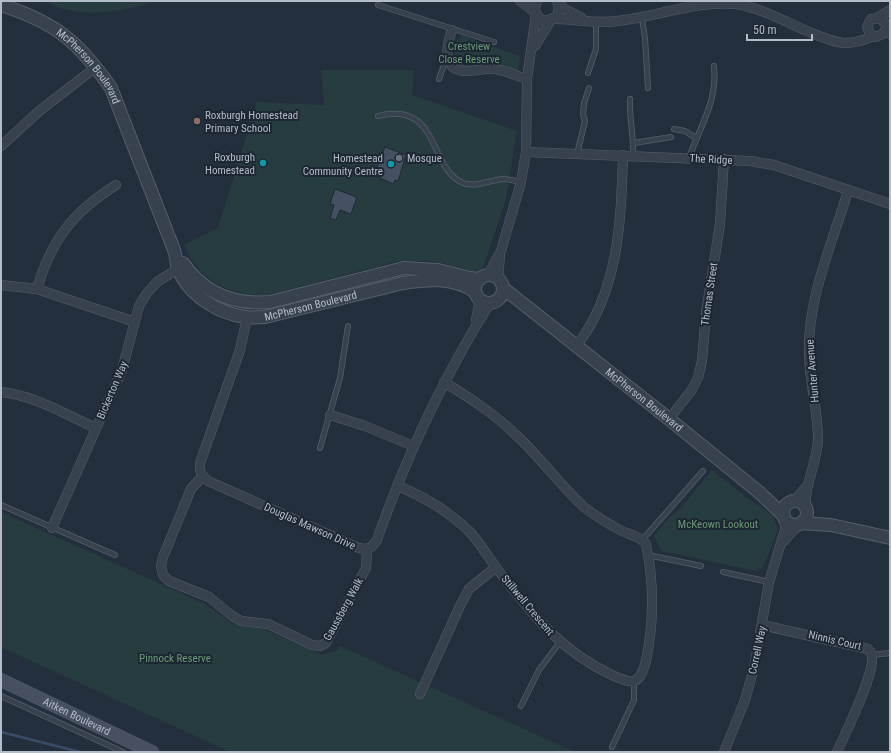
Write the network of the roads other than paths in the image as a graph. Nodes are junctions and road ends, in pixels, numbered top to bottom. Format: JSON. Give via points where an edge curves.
{"nodes":[{"id":1,"x":520,"y":1,"type":"edge"},
{"id":2,"x":537,"y":1,"type":"edge"},
{"id":3,"x":557,"y":2,"type":"edge"},
{"id":4,"x":685,"y":4,"type":"edge"},
{"id":5,"x":1,"y":5,"type":"edge"},
{"id":6,"x":378,"y":6,"type":"dead end"},
{"id":7,"x":890,"y":10,"type":"edge"},
{"id":8,"x":536,"y":13,"type":"junction"},
{"id":9,"x":642,"y":18,"type":"junction"},
{"id":10,"x":877,"y":18,"type":"junction"},
{"id":11,"x":552,"y":20,"type":"junction"},
{"id":12,"x":592,"y":21,"type":"junction"},
{"id":13,"x":867,"y":27,"type":"junction"},
{"id":14,"x":888,"y":27,"type":"edge"},
{"id":15,"x":452,"y":30,"type":"junction"},
{"id":16,"x":875,"y":37,"type":"junction"},
{"id":17,"x":890,"y":41,"type":"edge"},
{"id":18,"x":494,"y":42,"type":"dead end"},
{"id":19,"x":844,"y":43,"type":"junction"},
{"id":20,"x":532,"y":53,"type":"junction"},
{"id":21,"x":448,"y":61,"type":"junction"},
{"id":22,"x":714,"y":66,"type":"dead end"},
{"id":23,"x":96,"y":67,"type":"junction"},
{"id":24,"x":588,"y":73,"type":"dead end"},
{"id":25,"x":439,"y":79,"type":"dead end"},
{"id":26,"x":528,"y":79,"type":"junction"},
{"id":27,"x":589,"y":88,"type":"dead end"},
{"id":28,"x":648,"y":88,"type":"dead end"},
{"id":29,"x":630,"y":99,"type":"dead end"},
{"id":30,"x":378,"y":116,"type":"dead end"},
{"id":31,"x":674,"y":129,"type":"dead end"},
{"id":32,"x":671,"y":137,"type":"dead end"},
{"id":33,"x":696,"y":138,"type":"junction"},
{"id":34,"x":634,"y":143,"type":"junction"},
{"id":35,"x":1,"y":146,"type":"edge"},
{"id":36,"x":526,"y":152,"type":"junction"},
{"id":37,"x":577,"y":154,"type":"junction"},
{"id":38,"x":628,"y":156,"type":"junction"},
{"id":39,"x":689,"y":158,"type":"junction"},
{"id":40,"x":724,"y":159,"type":"junction"},
{"id":41,"x":521,"y":182,"type":"junction"},
{"id":42,"x":116,"y":185,"type":"dead end"},
{"id":43,"x":848,"y":191,"type":"junction"},
{"id":44,"x":890,"y":204,"type":"edge"},
{"id":45,"x":181,"y":267,"type":"junction"},
{"id":46,"x":492,"y":280,"type":"junction"},
{"id":47,"x":1,"y":284,"type":"edge"},
{"id":48,"x":37,"y":289,"type":"junction"},
{"id":49,"x":486,"y":299,"type":"junction"},
{"id":50,"x":528,"y":308,"type":"junction"},
{"id":51,"x":247,"y":318,"type":"junction"},
{"id":52,"x":135,"y":322,"type":"junction"},
{"id":53,"x":348,"y":326,"type":"dead end"},
{"id":54,"x":577,"y":345,"type":"junction"},
{"id":55,"x":444,"y":382,"type":"junction"},
{"id":56,"x":1,"y":392,"type":"edge"},
{"id":57,"x":330,"y":415,"type":"junction"},
{"id":58,"x":669,"y":419,"type":"junction"},
{"id":59,"x":96,"y":428,"type":"junction"},
{"id":60,"x":413,"y":446,"type":"junction"},
{"id":61,"x":320,"y":448,"type":"dead end"},
{"id":62,"x":703,"y":471,"type":"dead end"},
{"id":63,"x":202,"y":476,"type":"junction"},
{"id":64,"x":809,"y":483,"type":"junction"},
{"id":65,"x":398,"y":486,"type":"junction"},
{"id":66,"x":760,"y":493,"type":"junction"},
{"id":67,"x":793,"y":502,"type":"junction"},
{"id":68,"x":1,"y":505,"type":"edge"},
{"id":69,"x":806,"y":509,"type":"junction"},
{"id":70,"x":784,"y":517,"type":"junction"},
{"id":71,"x":800,"y":524,"type":"junction"},
{"id":72,"x":831,"y":525,"type":"junction"},
{"id":73,"x":52,"y":528,"type":"junction"},
{"id":74,"x":890,"y":538,"type":"edge"},
{"id":75,"x":643,"y":539,"type":"junction"},
{"id":76,"x":781,"y":545,"type":"junction"},
{"id":77,"x":367,"y":550,"type":"junction"},
{"id":78,"x":648,"y":554,"type":"junction"},
{"id":79,"x":115,"y":555,"type":"dead end"},
{"id":80,"x":701,"y":566,"type":"dead end"},
{"id":81,"x":496,"y":567,"type":"junction"},
{"id":82,"x":723,"y":572,"type":"dead end"},
{"id":83,"x":769,"y":582,"type":"junction"},
{"id":84,"x":762,"y":626,"type":"junction"},
{"id":85,"x":560,"y":642,"type":"junction"},
{"id":86,"x":890,"y":652,"type":"edge"},
{"id":87,"x":872,"y":655,"type":"junction"},
{"id":88,"x":1,"y":680,"type":"edge"},
{"id":89,"x":634,"y":682,"type":"junction"},
{"id":90,"x":420,"y":694,"type":"dead end"},
{"id":91,"x":1,"y":696,"type":"edge"},
{"id":92,"x":521,"y":706,"type":"dead end"},
{"id":93,"x":612,"y":747,"type":"dead end"},
{"id":94,"x":123,"y":752,"type":"edge"},
{"id":95,"x":152,"y":752,"type":"edge"},
{"id":96,"x":724,"y":752,"type":"edge"},
{"id":97,"x":837,"y":752,"type":"edge"}],
"edges":[{"from":1,"to":8,"type":"street"},
{"from":2,"to":8,"type":"street"},
{"from":3,"to":11,"type":"street","via":[[559,12]]},
{"from":3,"to":12,"type":"street","via":[[566,10]]},
{"from":4,"to":9,"type":"street"},
{"from":4,"to":19,"type":"street","via":[[737,4],[763,11],[827,40]]},
{"from":5,"to":23,"type":"street","name":"McPherson Boulevard","via":[[42,20],[62,32]]},
{"from":6,"to":15,"type":"lane"},
{"from":7,"to":10,"type":"street"},
{"from":8,"to":11,"type":"street","via":[[544,20]]},
{"from":8,"to":20,"type":"street"},
{"from":9,"to":12,"type":"street","via":[[616,22]]},
{"from":9,"to":28,"type":"lane"},
{"from":10,"to":13,"type":"street","via":[[871,19]]},
{"from":10,"to":14,"type":"street","via":[[883,20]]},
{"from":11,"to":12,"type":"street"},
{"from":11,"to":20,"type":"street"},
{"from":12,"to":24,"type":"lane","via":[[596,49]]},
{"from":13,"to":16,"type":"street","via":[[870,34]]},
{"from":13,"to":19,"type":"street","via":[[860,36]]},
{"from":14,"to":16,"type":"street","via":[[884,34]]},
{"from":15,"to":18,"type":"lane"},
{"from":15,"to":21,"type":"street","via":[[447,47]]},
{"from":16,"to":17,"type":"street"},
{"from":16,"to":19,"type":"street"},
{"from":20,"to":26,"type":"street"},
{"from":21,"to":25,"type":"lane"},
{"from":21,"to":26,"type":"street","via":[[460,70],[495,69]]},
{"from":22,"to":33,"type":"lane","via":[[716,81],[713,97]]},
{"from":23,"to":35,"type":"street","via":[[38,112]]},
{"from":23,"to":45,"type":"street","name":"McPherson Boulevard","via":[[111,88]]},
{"from":26,"to":36,"type":"street"},
{"from":27,"to":37,"type":"lane","via":[[584,103],[585,121]]},
{"from":29,"to":34,"type":"lane","via":[[629,113]]},
{"from":30,"to":41,"type":"lane","via":[[399,114],[418,122],[430,136],[451,174],[465,184],[476,185],[503,179]]},
{"from":31,"to":33,"type":"lane","via":[[685,131]]},
{"from":32,"to":34,"type":"lane"},
{"from":33,"to":39,"type":"lane"},
{"from":34,"to":38,"type":"lane"},
{"from":36,"to":37,"type":"street","name":"The Ridge"},
{"from":36,"to":41,"type":"street"},
{"from":37,"to":38,"type":"street","name":"The Ridge"},
{"from":38,"to":39,"type":"street","name":"The Ridge"},
{"from":38,"to":54,"type":"street","via":[[610,278],[601,306]]},
{"from":39,"to":40,"type":"street","name":"The Ridge"},
{"from":40,"to":43,"type":"street","name":"The Ridge","via":[[774,165]]},
{"from":40,"to":58,"type":"street","name":"Thomas Street","via":[[720,224],[706,313],[702,361],[698,378],[691,391]]},
{"from":41,"to":46,"type":"street"},
{"from":42,"to":48,"type":"street","via":[[80,210],[65,227],[52,248]]},
{"from":43,"to":44,"type":"street","name":"The Ridge"},
{"from":43,"to":64,"type":"street","name":"Hunter Avenue","via":[[812,312],[809,355],[818,441]]},
{"from":45,"to":46,"type":"street","name":"McPherson Boulevard","via":[[217,294],[251,304],[278,301],[404,268],[438,270],[470,278]]},
{"from":45,"to":51,"type":"street","name":"McPherson Boulevard","via":[[189,285],[200,297],[214,307]]},
{"from":45,"to":52,"type":"street","name":"Bickerton Way","via":[[167,274],[147,293]]},
{"from":46,"to":49,"type":"street","via":[[502,293]]},
{"from":46,"to":49,"type":"street","via":[[475,287]]},
{"from":46,"to":50,"type":"street","name":"McPherson Boulevard"},
{"from":47,"to":48,"type":"street"},
{"from":48,"to":52,"type":"street"},
{"from":49,"to":50,"type":"street","name":"McPherson Boulevard","via":[[510,301]]},
{"from":49,"to":51,"type":"street","name":"McPherson Boulevard","via":[[455,282],[420,280],[403,282],[282,314]]},
{"from":49,"to":55,"type":"street","name":"Douglas Mawson Drive","via":[[475,328]]},
{"from":50,"to":54,"type":"street","name":"McPherson Boulevard"},
{"from":51,"to":63,"type":"street","via":[[240,350],[200,463],[199,470]]},
{"from":52,"to":59,"type":"street","name":"Bickerton Way","via":[[122,370]]},
{"from":53,"to":57,"type":"lane","via":[[340,378]]},
{"from":54,"to":58,"type":"street","name":"McPherson Boulevard"},
{"from":55,"to":60,"type":"street","name":"Douglas Mawson Drive"},
{"from":55,"to":75,"type":"street","via":[[475,400],[518,436],[584,506],[600,519],[621,531]]},
{"from":56,"to":59,"type":"street","via":[[34,401]]},
{"from":57,"to":60,"type":"street","via":[[366,426]]},
{"from":57,"to":61,"type":"lane"},
{"from":58,"to":66,"type":"street","name":"McPherson Boulevard"},
{"from":59,"to":73,"type":"street","name":"Bickerton Way"},
{"from":60,"to":65,"type":"street","name":"Douglas Mawson Drive"},
{"from":62,"to":75,"type":"lane"},
{"from":63,"to":77,"type":"street","name":"Douglas Mawson Drive","via":[[208,481]]},
{"from":63,"to":77,"type":"street","name":"Gaussberg Walk","via":[[191,489],[160,566],[163,575],[169,581],[209,597],[241,621],[268,624],[312,644],[320,646],[326,643],[366,568]]},
{"from":64,"to":67,"type":"street","name":"Hunter Avenue"},
{"from":64,"to":69,"type":"street","name":"Hunter Avenue","via":[[805,497]]},
{"from":65,"to":77,"type":"street","name":"Douglas Mawson Drive","via":[[377,540],[374,546]]},
{"from":65,"to":81,"type":"street","name":"Stillwell Crescent","via":[[436,504],[455,518],[475,538]]},
{"from":66,"to":67,"type":"street","name":"McPherson Boulevard","via":[[773,499]]},
{"from":66,"to":70,"type":"street","name":"McPherson Boulevard"},
{"from":67,"to":69,"type":"street","via":[[801,503]]},
{"from":67,"to":70,"type":"street","via":[[784,509]]},
{"from":68,"to":73,"type":"lane"},
{"from":69,"to":71,"type":"street","via":[[806,518]]},
{"from":69,"to":72,"type":"street"},
{"from":70,"to":71,"type":"street","via":[[790,524]]},
{"from":70,"to":76,"type":"street","name":"Correll Way","via":[[785,530]]},
{"from":71,"to":72,"type":"street"},
{"from":71,"to":76,"type":"street","name":"Correll Way"},
{"from":72,"to":74,"type":"street"},
{"from":73,"to":79,"type":"lane"},
{"from":75,"to":78,"type":"street"},
{"from":76,"to":83,"type":"street","name":"Correll Way"},
{"from":78,"to":80,"type":"lane"},
{"from":78,"to":89,"type":"street","via":[[652,583],[649,644],[643,671],[640,678]]},
{"from":81,"to":85,"type":"street","name":"Stillwell Crescent","via":[[536,618]]},
{"from":81,"to":90,"type":"street","via":[[470,589]]},
{"from":82,"to":83,"type":"lane"},
{"from":83,"to":84,"type":"street","name":"Correll Way"},
{"from":84,"to":87,"type":"street","name":"Ninnis Court","via":[[861,646],[868,648]]},
{"from":84,"to":96,"type":"street","name":"Correll Way","via":[[745,700]]},
{"from":85,"to":89,"type":"street","name":"Stillwell Crescent","via":[[597,668],[625,681]]},
{"from":85,"to":92,"type":"lane","via":[[539,670]]},
{"from":86,"to":87,"type":"lane"},
{"from":87,"to":97,"type":"street","name":"Ninnis Court","via":[[872,664],[862,693]]},
{"from":88,"to":95,"type":"main road","name":"Aitken Boulevard"},
{"from":89,"to":93,"type":"lane","via":[[634,700]]},
{"from":91,"to":94,"type":"lane"}]}
